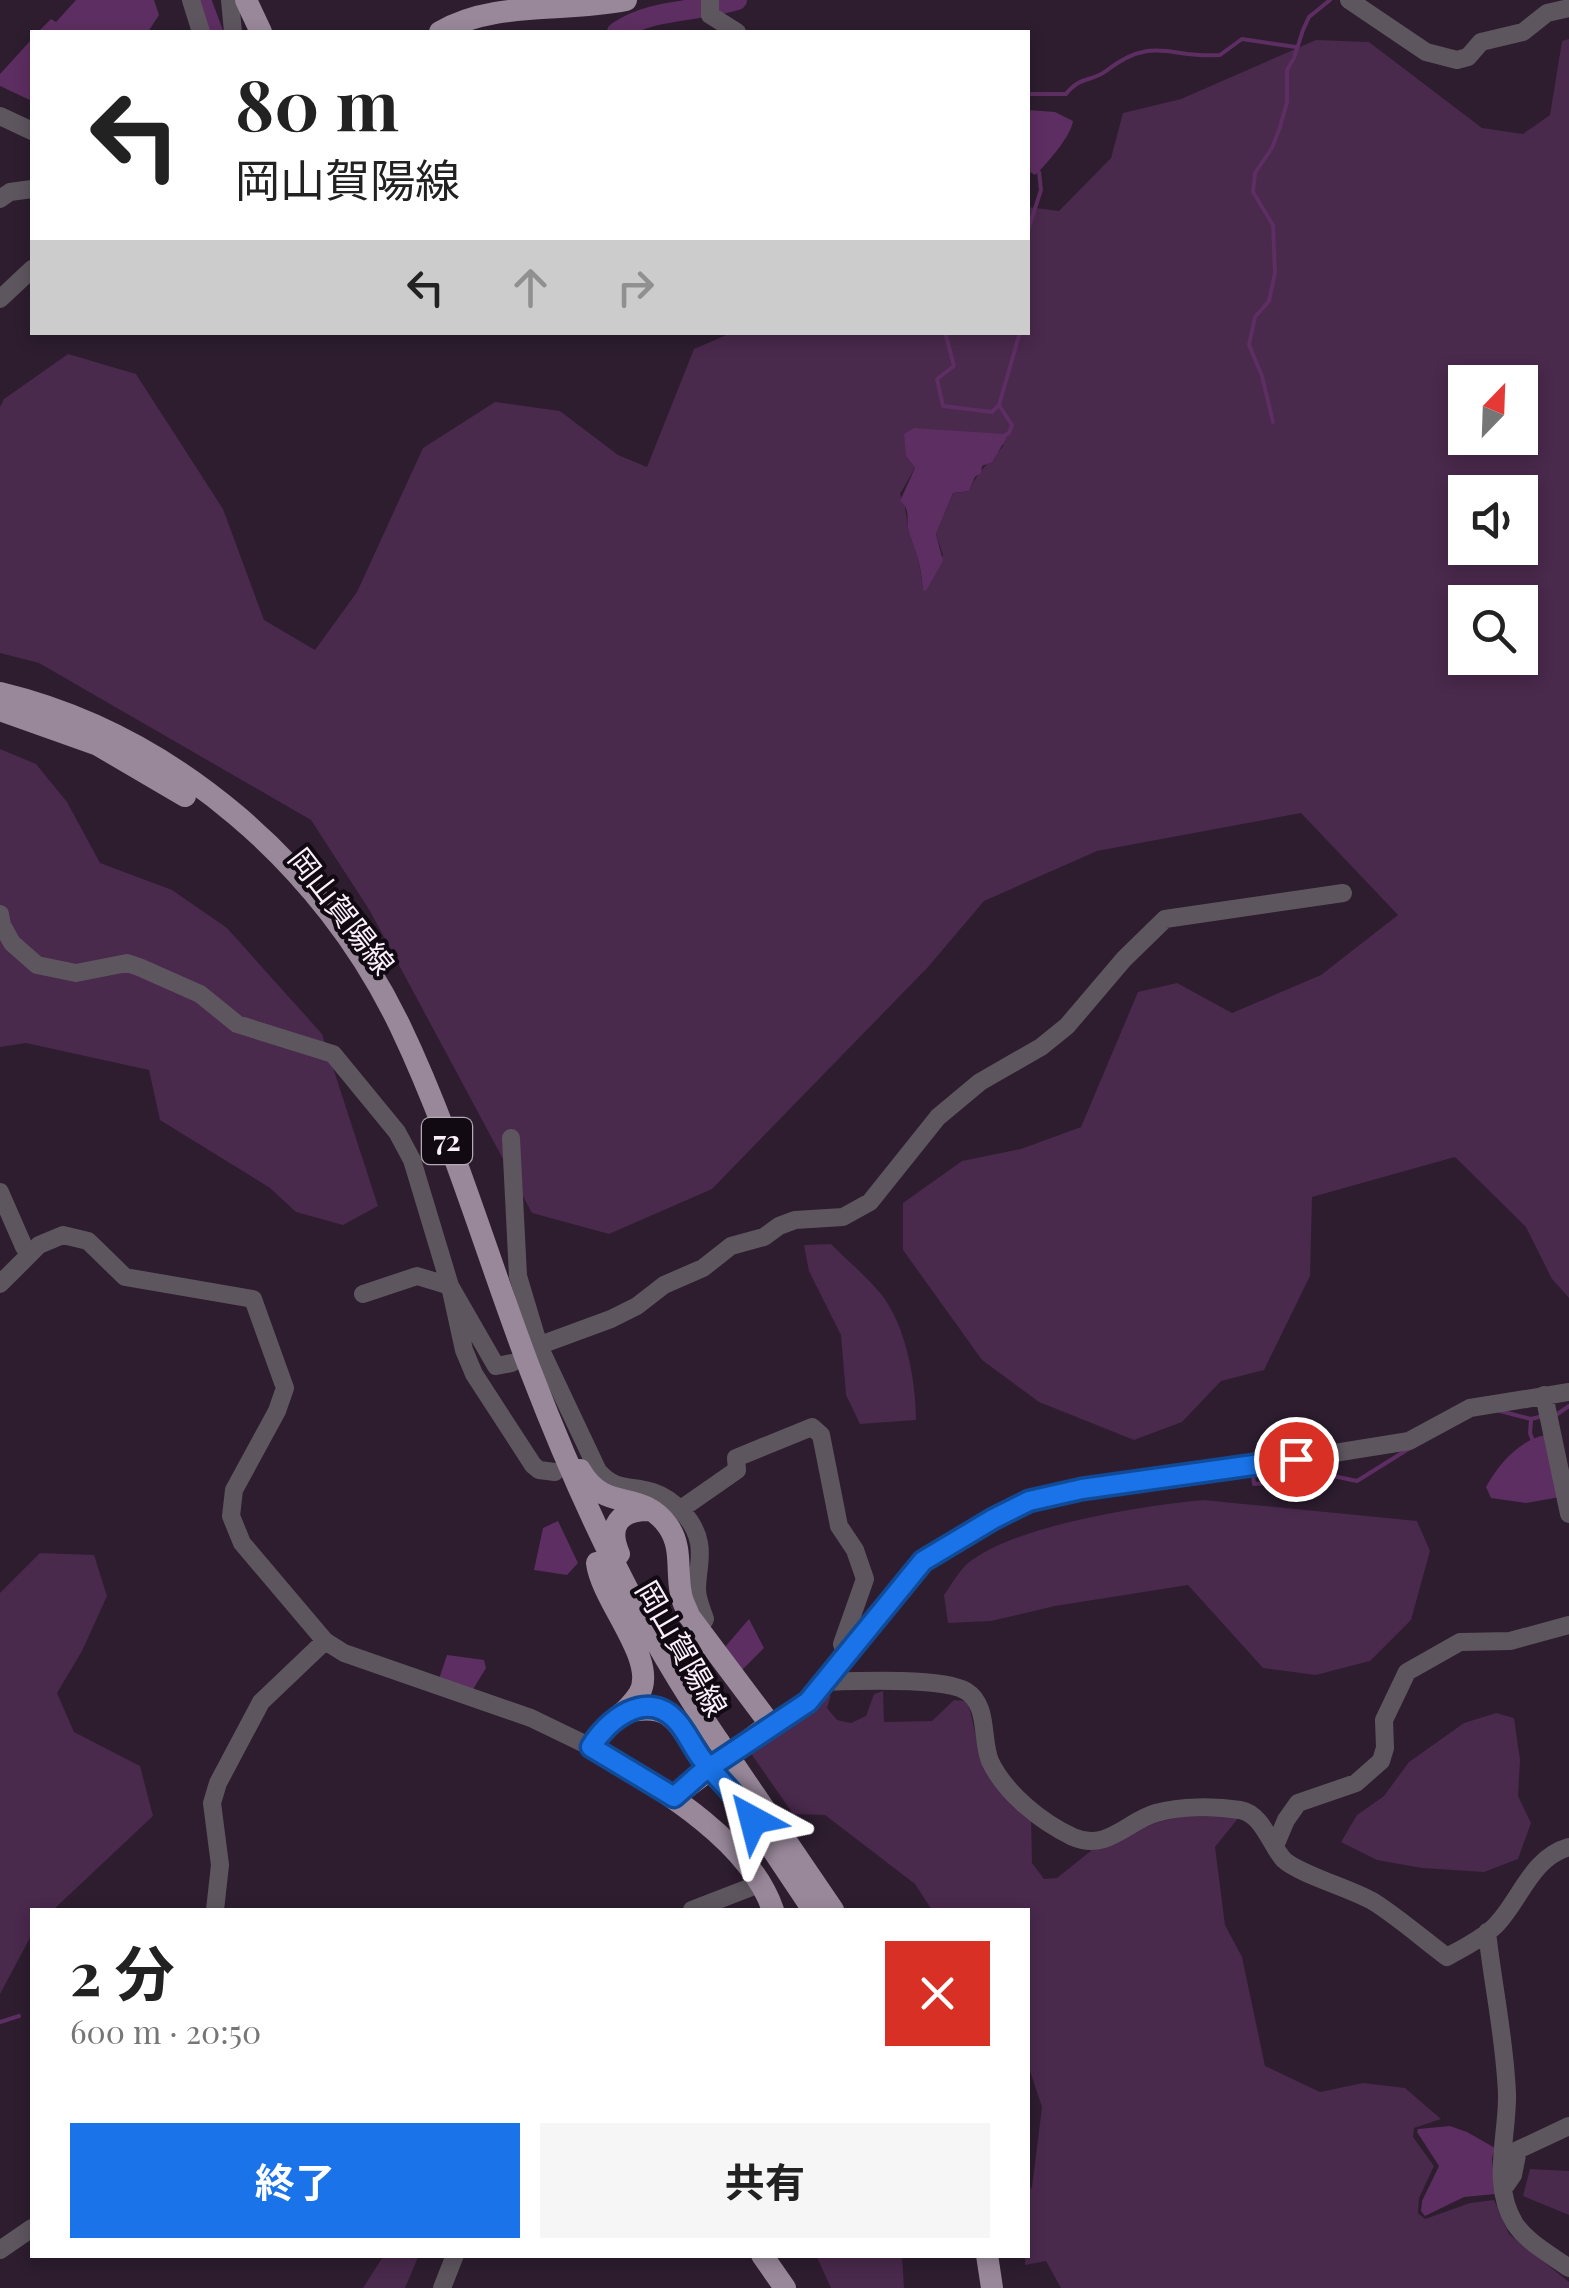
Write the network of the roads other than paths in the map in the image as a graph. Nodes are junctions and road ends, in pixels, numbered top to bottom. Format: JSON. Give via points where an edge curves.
{"nodes":[{"id":1,"x":191,"y":0,"type":"edge"},
{"id":2,"x":230,"y":0,"type":"edge"},
{"id":3,"x":246,"y":0,"type":"edge"},
{"id":4,"x":626,"y":0,"type":"edge"},
{"id":5,"x":1349,"y":0,"type":"edge"},
{"id":6,"x":710,"y":8,"type":"edge"},
{"id":7,"x":1569,"y":8,"type":"edge"},
{"id":8,"x":201,"y":30,"type":"edge"},
{"id":9,"x":236,"y":30,"type":"edge"},
{"id":10,"x":260,"y":30,"type":"edge"},
{"id":11,"x":443,"y":30,"type":"edge"},
{"id":12,"x":735,"y":30,"type":"edge"},
{"id":13,"x":0,"y":116,"type":"edge"},
{"id":14,"x":30,"y":130,"type":"edge"},
{"id":15,"x":30,"y":189,"type":"edge"},
{"id":16,"x":0,"y":199,"type":"edge"},
{"id":17,"x":30,"y":271,"type":"edge"},
{"id":18,"x":0,"y":299,"type":"edge"},
{"id":19,"x":0,"y":693,"type":"edge"},
{"id":20,"x":0,"y":710,"type":"edge"},
{"id":21,"x":1343,"y":893,"type":"dead end"},
{"id":22,"x":0,"y":914,"type":"edge"},
{"id":23,"x":510,"y":1138,"type":"dead end"},
{"id":24,"x":0,"y":1192,"type":"edge"},
{"id":25,"x":31,"y":1254,"type":"junction"},
{"id":26,"x":0,"y":1284,"type":"edge"},
{"id":27,"x":450,"y":1286,"type":"junction"},
{"id":28,"x":363,"y":1294,"type":"dead end"},
{"id":29,"x":526,"y":1357,"type":"junction"},
{"id":30,"x":1569,"y":1392,"type":"edge"},
{"id":31,"x":1544,"y":1395,"type":"junction"},
{"id":32,"x":555,"y":1472,"type":"junction"},
{"id":33,"x":681,"y":1509,"type":"junction"},
{"id":34,"x":649,"y":1510,"type":"junction"},
{"id":35,"x":1569,"y":1514,"type":"edge"},
{"id":36,"x":597,"y":1563,"type":"junction"},
{"id":37,"x":1569,"y":1625,"type":"edge"},
{"id":38,"x":699,"y":1629,"type":"junction"},
{"id":39,"x":325,"y":1641,"type":"junction"},
{"id":40,"x":846,"y":1654,"type":"junction"},
{"id":41,"x":672,"y":1669,"type":"junction"},
{"id":42,"x":823,"y":1682,"type":"junction"},
{"id":43,"x":622,"y":1712,"type":"junction"},
{"id":44,"x":770,"y":1724,"type":"junction"},
{"id":45,"x":591,"y":1747,"type":"junction"},
{"id":46,"x":708,"y":1750,"type":"junction"},
{"id":47,"x":723,"y":1769,"type":"junction"},
{"id":48,"x":674,"y":1797,"type":"junction"},
{"id":49,"x":1276,"y":1846,"type":"junction"},
{"id":50,"x":1569,"y":1847,"type":"edge"},
{"id":51,"x":762,"y":1883,"type":"junction"},
{"id":52,"x":215,"y":1908,"type":"edge"},
{"id":53,"x":697,"y":1908,"type":"edge"},
{"id":54,"x":772,"y":1908,"type":"edge"},
{"id":55,"x":812,"y":1908,"type":"edge"},
{"id":56,"x":831,"y":1908,"type":"edge"},
{"id":57,"x":1487,"y":1932,"type":"junction"},
{"id":58,"x":1569,"y":2126,"type":"edge"},
{"id":59,"x":1504,"y":2188,"type":"junction"},
{"id":60,"x":30,"y":2229,"type":"edge"},
{"id":61,"x":0,"y":2250,"type":"edge"},
{"id":62,"x":453,"y":2258,"type":"edge"},
{"id":63,"x":764,"y":2258,"type":"edge"},
{"id":64,"x":988,"y":2258,"type":"edge"},
{"id":65,"x":1004,"y":2258,"type":"edge"},
{"id":66,"x":1569,"y":2268,"type":"edge"},
{"id":67,"x":442,"y":2288,"type":"edge"},
{"id":68,"x":784,"y":2288,"type":"edge"},
{"id":69,"x":992,"y":2288,"type":"edge"},
{"id":70,"x":1007,"y":2288,"type":"edge"}],
"edges":[{"from":1,"to":8,"type":"street"},
{"from":2,"to":9,"type":"street"},
{"from":3,"to":10,"type":"main road"},
{"from":4,"to":11,"type":"main road","via":[[500,7]]},
{"from":5,"to":7,"type":"street","via":[[1426,52],[1457,60],[1481,42],[1523,32]]},
{"from":6,"to":12,"type":"street"},
{"from":13,"to":14,"type":"street"},
{"from":15,"to":16,"type":"street"},
{"from":17,"to":18,"type":"street"},
{"from":19,"to":29,"type":"main road","name":"岡山賀陽線","number":"72","via":[[102,729],[166,764],[229,808],[319,901],[400,1026]]},
{"from":20,"to":29,"type":"main road","name":"岡山賀陽線","number":"72","via":[[98,744],[162,780],[216,817],[309,910],[376,1008]]},
{"from":21,"to":29,"type":"street","via":[[1165,919],[1067,1026],[938,1118],[870,1202],[842,1217],[795,1220],[731,1246],[637,1306]]},
{"from":22,"to":27,"type":"street","via":[[12,943],[36,965],[76,973],[139,966],[200,994],[236,1024],[333,1054],[412,1160]]},
{"from":23,"to":29,"type":"street"},
{"from":24,"to":25,"type":"street"},
{"from":25,"to":26,"type":"street"},
{"from":25,"to":39,"type":"street","via":[[50,1238],[74,1236],[125,1277],[246,1296],[258,1305],[284,1388],[278,1412],[234,1490],[231,1516],[242,1542]]},
{"from":27,"to":28,"type":"street","via":[[417,1276]]},
{"from":27,"to":29,"type":"street","via":[[496,1366]]},
{"from":27,"to":32,"type":"street","via":[[474,1374],[532,1465]]},
{"from":29,"to":32,"type":"main road","name":"岡山賀陽線","number":"72"},
{"from":29,"to":33,"type":"street","via":[[608,1482],[653,1492]]},
{"from":29,"to":34,"type":"main road","name":"岡山賀陽線","number":"72","via":[[587,1482],[600,1494]]},
{"from":29,"to":41,"type":"main road","name":"岡山賀陽線","number":"72","via":[[585,1504]]},
{"from":30,"to":31,"type":"street"},
{"from":31,"to":35,"type":"street"},
{"from":31,"to":40,"type":"street","via":[[1470,1408],[1408,1441],[1029,1501],[923,1561]]},
{"from":32,"to":36,"type":"main road","name":"岡山賀陽線","number":"72"},
{"from":33,"to":38,"type":"street","via":[[699,1540],[697,1594],[705,1620]]},
{"from":33,"to":40,"type":"street","via":[[737,1470],[736,1458],[806,1427],[821,1435],[838,1526],[865,1579],[842,1644]]},
{"from":34,"to":38,"type":"main road","name":"岡山賀陽線","via":[[670,1528],[681,1596]]},
{"from":34,"to":41,"type":"main road","name":"岡山賀陽線","number":"72","via":[[625,1512],[613,1531]]},
{"from":36,"to":43,"type":"main road","name":"岡山賀陽線","number":"72","via":[[599,1582],[645,1674],[640,1693]]},
{"from":36,"to":46,"type":"main road","name":"岡山賀陽線","number":"72"},
{"from":37,"to":49,"type":"street","via":[[1510,1641],[1460,1642],[1407,1672],[1384,1720],[1381,1760],[1356,1784],[1298,1803]]},
{"from":38,"to":44,"type":"main road","name":"岡山賀陽線"},
{"from":39,"to":45,"type":"street","via":[[532,1718]]},
{"from":39,"to":52,"type":"street","via":[[260,1702],[218,1783],[212,1803],[220,1865]]},
{"from":40,"to":42,"type":"street"},
{"from":41,"to":46,"type":"main road","name":"岡山賀陽線","number":"72"},
{"from":42,"to":44,"type":"street","via":[[808,1702]]},
{"from":42,"to":49,"type":"street","via":[[965,1690],[980,1706],[988,1757],[1003,1781],[1044,1820],[1085,1842],[1164,1811],[1244,1810]]},
{"from":43,"to":45,"type":"main road","name":"岡山賀陽線","number":"72"},
{"from":43,"to":46,"type":"main road","name":"岡山賀陽線","number":"72","via":[[666,1712]]},
{"from":44,"to":48,"type":"main road","name":"岡山賀陽線"},
{"from":45,"to":48,"type":"main road"},
{"from":46,"to":47,"type":"main road","name":"岡山賀陽線","number":"72","bridge":true},
{"from":47,"to":55,"type":"main road","name":"岡山賀陽線","number":"72"},
{"from":47,"to":56,"type":"main road","name":"岡山賀陽線","number":"72"},
{"from":48,"to":51,"type":"main road"},
{"from":49,"to":57,"type":"street","via":[[1285,1861],[1372,1901],[1447,1957]]},
{"from":50,"to":57,"type":"street","via":[[1532,1873]]},
{"from":51,"to":53,"type":"street"},
{"from":51,"to":54,"type":"main road"},
{"from":57,"to":59,"type":"street","via":[[1507,2097]]},
{"from":58,"to":59,"type":"street","via":[[1518,2150]]},
{"from":59,"to":66,"type":"street","via":[[1515,2223]]},
{"from":60,"to":61,"type":"street"},
{"from":62,"to":67,"type":"street"},
{"from":63,"to":68,"type":"main road"},
{"from":64,"to":69,"type":"main road"},
{"from":65,"to":70,"type":"main road"}]}
